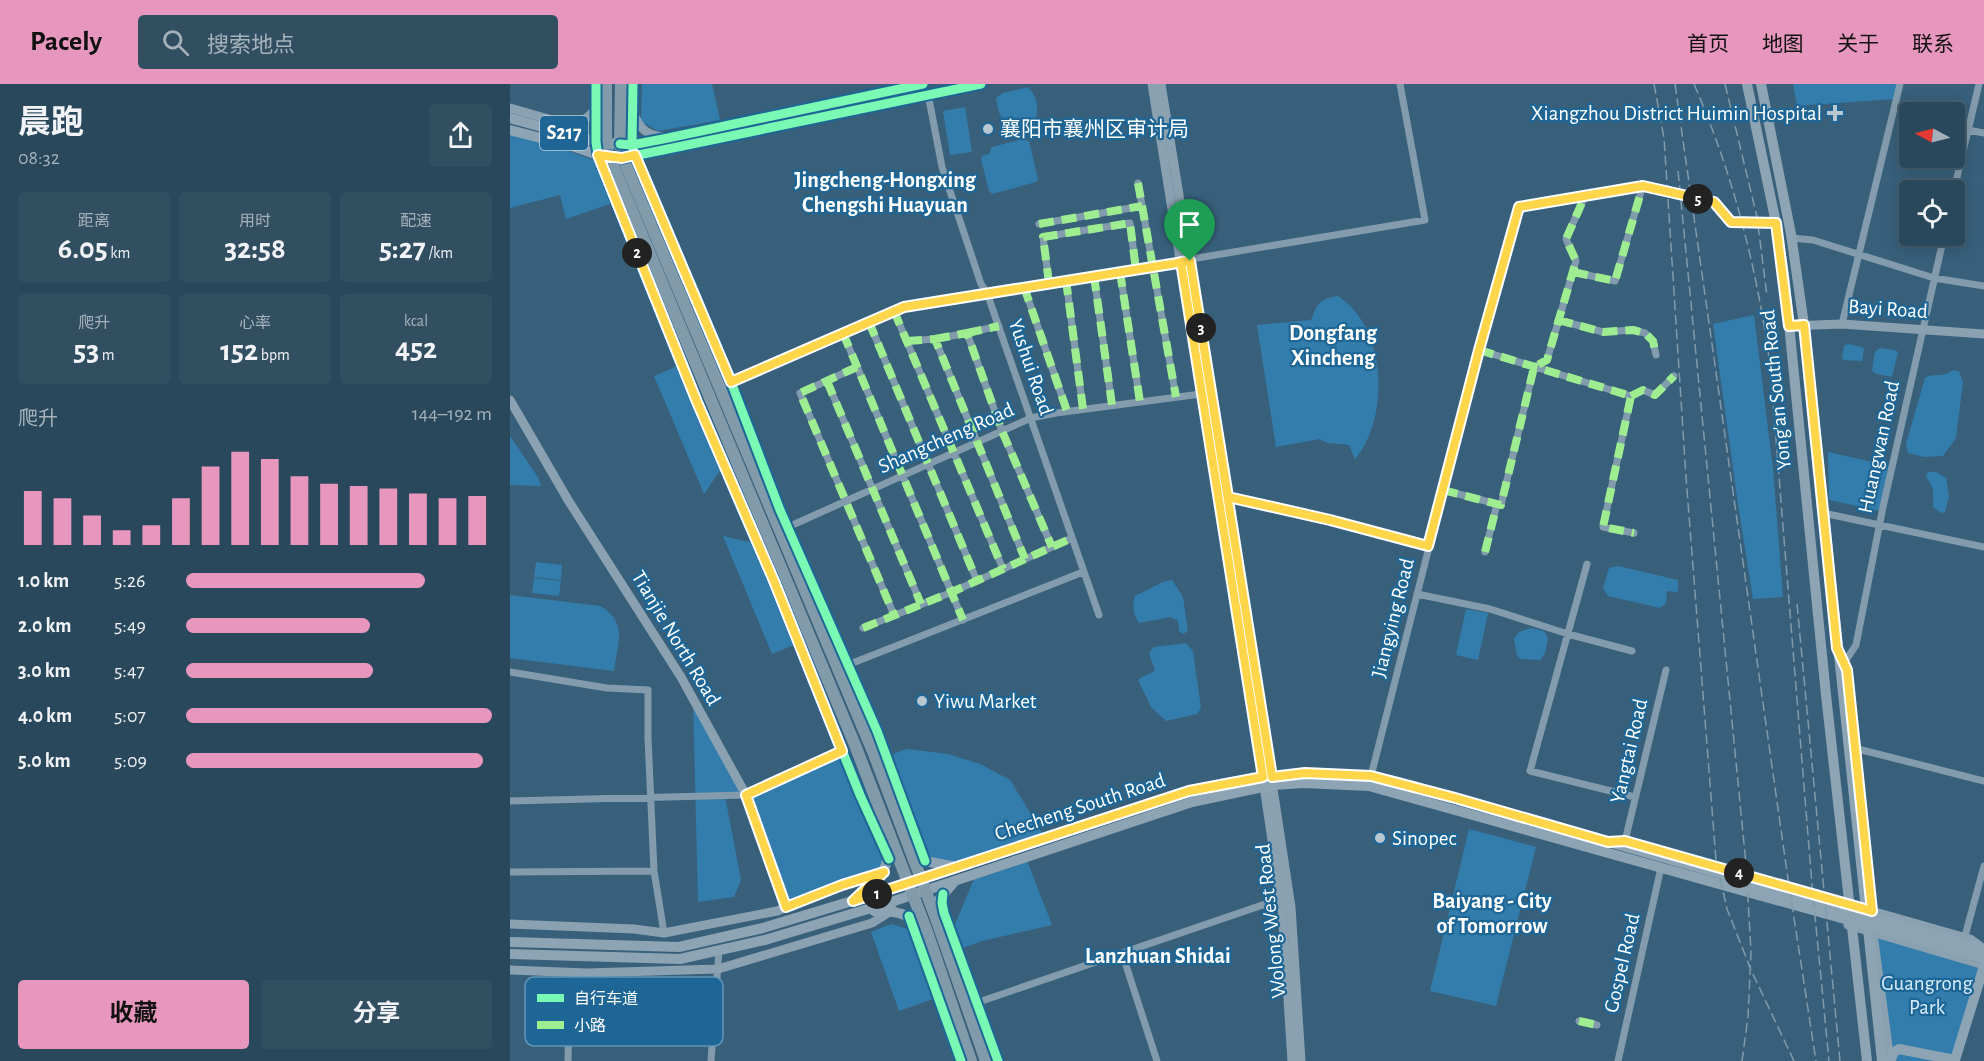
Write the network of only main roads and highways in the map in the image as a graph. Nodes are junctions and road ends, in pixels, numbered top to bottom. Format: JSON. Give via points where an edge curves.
{"nodes":[{"id":1,"x":605,"y":84,"type":"edge"},
{"id":2,"x":621,"y":84,"type":"edge"},
{"id":3,"x":981,"y":84,"type":"edge"},
{"id":4,"x":1747,"y":84,"type":"edge"},
{"id":5,"x":1761,"y":84,"type":"edge"},
{"id":6,"x":925,"y":89,"type":"edge"},
{"id":7,"x":510,"y":118,"type":"edge"},
{"id":8,"x":510,"y":130,"type":"edge"},
{"id":9,"x":602,"y":149,"type":"junction"},
{"id":10,"x":627,"y":151,"type":"junction"},
{"id":11,"x":1825,"y":531,"type":"junction"},
{"id":12,"x":1810,"y":534,"type":"junction"},
{"id":13,"x":1268,"y":781,"type":"junction"},
{"id":14,"x":890,"y":837,"type":"junction"},
{"id":15,"x":908,"y":844,"type":"junction"},
{"id":16,"x":1609,"y":847,"type":"junction"},
{"id":17,"x":959,"y":868,"type":"junction"},
{"id":18,"x":956,"y":881,"type":"junction"},
{"id":19,"x":923,"y":885,"type":"junction"},
{"id":20,"x":910,"y":890,"type":"junction"},
{"id":21,"x":853,"y":901,"type":"junction"},
{"id":22,"x":859,"y":912,"type":"junction"},
{"id":23,"x":937,"y":921,"type":"junction"},
{"id":24,"x":926,"y":929,"type":"junction"},
{"id":25,"x":510,"y":942,"type":"edge"},
{"id":26,"x":1984,"y":949,"type":"edge"},
{"id":27,"x":510,"y":954,"type":"edge"},
{"id":28,"x":1984,"y":958,"type":"edge"},
{"id":29,"x":1984,"y":965,"type":"edge"},
{"id":30,"x":971,"y":1061,"type":"edge"},
{"id":31,"x":986,"y":1061,"type":"edge"},
{"id":32,"x":1867,"y":1061,"type":"edge"},
{"id":33,"x":1882,"y":1061,"type":"edge"},
{"id":34,"x":1890,"y":1061,"type":"edge"},
{"id":35,"x":1955,"y":1061,"type":"edge"}],
"edges":[{"from":1,"to":9,"type":"highway"},
{"from":2,"to":10,"type":"highway"},
{"from":3,"to":6,"type":"main road","number":"S217"},
{"from":4,"to":12,"type":"main road","name":"Yong'an South Road","via":[[1776,223]]},
{"from":5,"to":11,"type":"main road","name":"Yong'an South Road","via":[[1792,238]]},
{"from":6,"to":10,"type":"main road","number":"S217","via":[[668,138]]},
{"from":6,"to":10,"type":"main road","number":"S217","via":[[663,150]]},
{"from":7,"to":9,"type":"main road","number":"S217"},
{"from":8,"to":9,"type":"main road","number":"S217","via":[[572,146]]},
{"from":9,"to":10,"type":"main road","number":"S217"},
{"from":9,"to":14,"type":"highway","via":[[794,616],[834,694]]},
{"from":10,"to":15,"type":"highway","via":[[843,667]]},
{"from":11,"to":12,"type":"main road"},
{"from":11,"to":33,"type":"main road","name":"Yong'an South Road"},
{"from":12,"to":32,"type":"main road","name":"Yong'an South Road"},
{"from":13,"to":16,"type":"main road","name":"Checheng South Road","via":[[1369,786]]},
{"from":13,"to":16,"type":"main road","name":"Checheng South Road","via":[[1305,773],[1371,776]]},
{"from":13,"to":17,"type":"main road","name":"Checheng South Road","via":[[1189,791]]},
{"from":13,"to":18,"type":"main road","name":"Checheng South Road","via":[[1192,802]]},
{"from":14,"to":20,"type":"highway"},
{"from":14,"to":21,"type":"main road","via":[[884,872]]},
{"from":15,"to":17,"type":"main road","via":[[925,861]]},
{"from":15,"to":19,"type":"highway"},
{"from":16,"to":26,"type":"main road","name":"Checheng South Road","via":[[1701,867]]},
{"from":16,"to":28,"type":"main road","name":"Checheng South Road"},
{"from":17,"to":19,"type":"main road","name":"Checheng South Road"},
{"from":18,"to":19,"type":"main road","name":"Checheng South Road"},
{"from":18,"to":23,"type":"main road","via":[[938,902]]},
{"from":19,"to":20,"type":"main road"},
{"from":19,"to":23,"type":"highway"},
{"from":20,"to":21,"type":"main road"},
{"from":20,"to":22,"type":"main road"},
{"from":20,"to":24,"type":"highway"},
{"from":21,"to":25,"type":"main road","via":[[763,928],[679,947]]},
{"from":22,"to":24,"type":"main road","via":[[893,910]]},
{"from":22,"to":27,"type":"main road","via":[[765,940],[680,959]]},
{"from":23,"to":31,"type":"highway"},
{"from":24,"to":30,"type":"highway"},
{"from":29,"to":35,"type":"main road"},
{"from":34,"to":35,"type":"main road","via":[[1899,1049]]}]}
